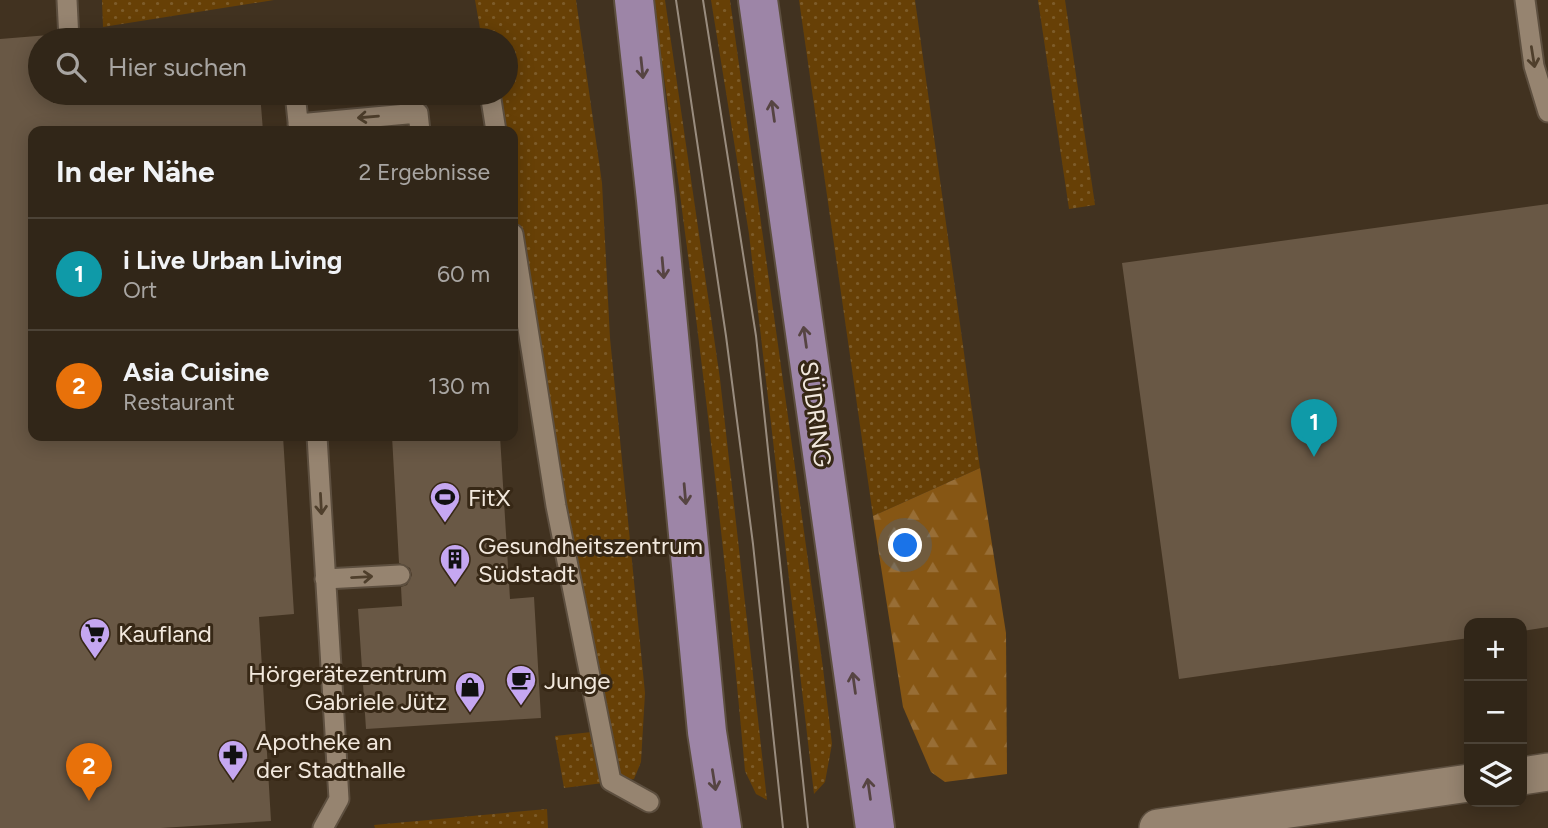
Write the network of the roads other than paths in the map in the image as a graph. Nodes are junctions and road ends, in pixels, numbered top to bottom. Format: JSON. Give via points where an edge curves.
{"nodes":[{"id":1,"x":67,"y":0,"type":"edge"},
{"id":2,"x":634,"y":0,"type":"edge"},
{"id":3,"x":758,"y":0,"type":"edge"},
{"id":4,"x":1525,"y":0,"type":"edge"},
{"id":5,"x":68,"y":28,"type":"edge"},
{"id":6,"x":296,"y":105,"type":"edge"},
{"id":7,"x":492,"y":105,"type":"edge"},
{"id":8,"x":1548,"y":113,"type":"edge"},
{"id":9,"x":298,"y":126,"type":"edge"},
{"id":10,"x":314,"y":126,"type":"edge"},
{"id":11,"x":419,"y":126,"type":"edge"},
{"id":12,"x":495,"y":126,"type":"edge"},
{"id":13,"x":518,"y":266,"type":"edge"},
{"id":14,"x":317,"y":441,"type":"edge"},
{"id":15,"x":400,"y":575,"type":"dead end"},
{"id":16,"x":325,"y":579,"type":"junction"},
{"id":17,"x":1548,"y":772,"type":"edge"},
{"id":18,"x":1527,"y":775,"type":"edge"},
{"id":19,"x":1464,"y":784,"type":"edge"},
{"id":20,"x":649,"y":802,"type":"dead end"},
{"id":21,"x":323,"y":828,"type":"edge"},
{"id":22,"x":722,"y":828,"type":"edge"},
{"id":23,"x":875,"y":828,"type":"edge"},
{"id":24,"x":1158,"y":828,"type":"edge"}],
"edges":[{"from":1,"to":5,"type":"lane"},
{"from":2,"to":22,"type":"main road","one_way":true,"via":[[707,732]]},
{"from":23,"to":3,"type":"main road","name":"SÜDRING","one_way":true},
{"from":4,"to":8,"type":"lane","one_way":true,"via":[[1534,66]]},
{"from":6,"to":9,"type":"lane"},
{"from":7,"to":12,"type":"lane"},
{"from":11,"to":10,"type":"lane","one_way":true,"via":[[418,113]]},
{"from":13,"to":20,"type":"lane","via":[[556,506],[611,780]]},
{"from":14,"to":16,"type":"lane","one_way":true},
{"from":16,"to":15,"type":"lane","one_way":true},
{"from":16,"to":21,"type":"lane","via":[[339,799]]},
{"from":17,"to":18,"type":"street"},
{"from":19,"to":24,"type":"street"}]}
